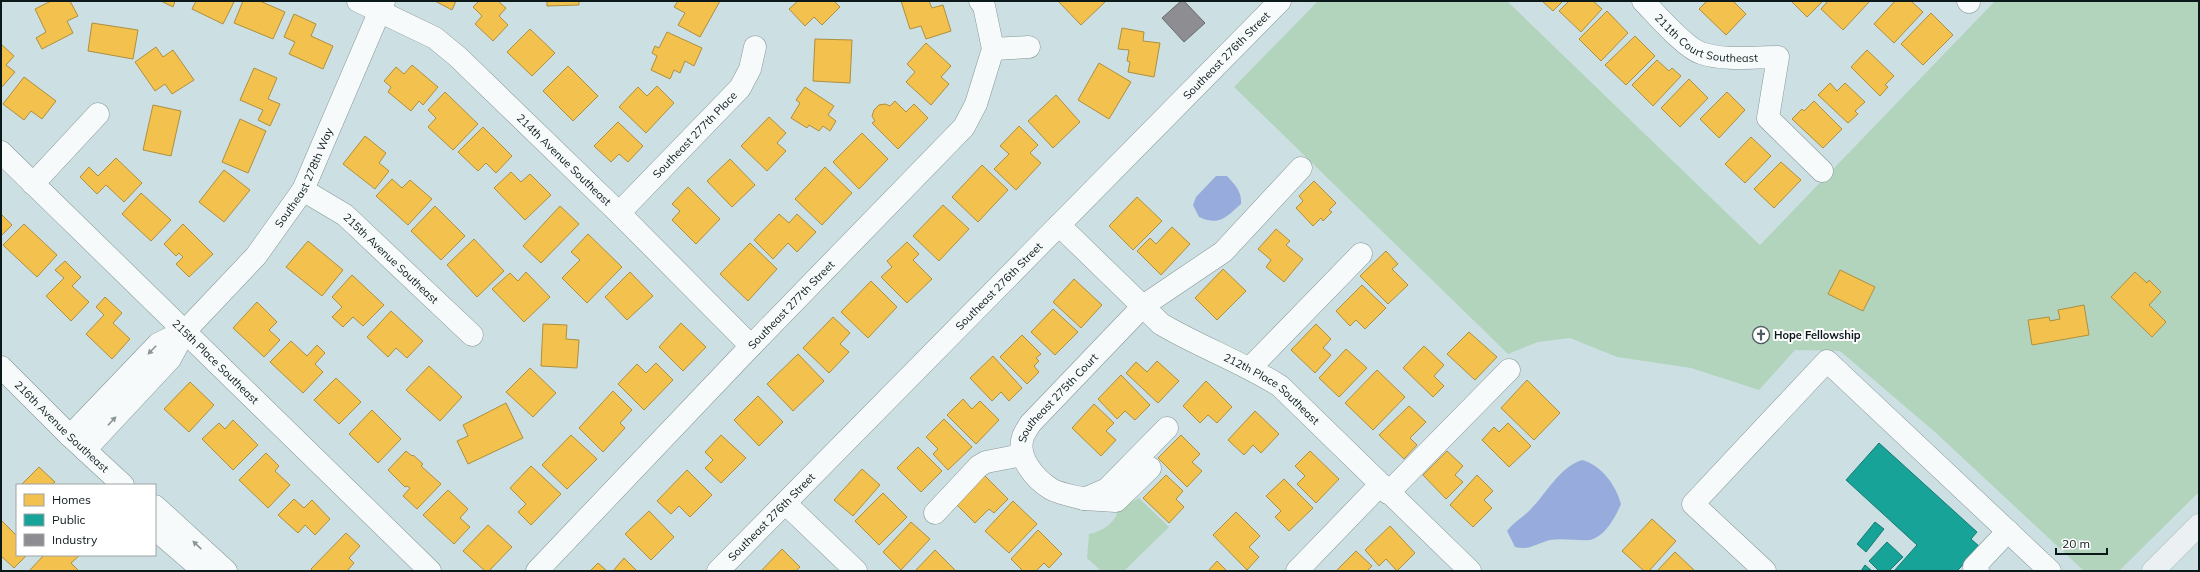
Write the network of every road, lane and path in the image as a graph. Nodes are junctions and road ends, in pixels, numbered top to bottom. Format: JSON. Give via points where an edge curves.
{"nodes":[{"id":1,"x":358,"y":1,"type":"edge"},
{"id":2,"x":980,"y":1,"type":"edge"},
{"id":3,"x":1280,"y":1,"type":"edge"},
{"id":4,"x":1643,"y":1,"type":"edge"},
{"id":5,"x":382,"y":6,"type":"edge"},
{"id":6,"x":755,"y":47,"type":"dead end"},
{"id":7,"x":1028,"y":47,"type":"dead end"},
{"id":8,"x":993,"y":49,"type":"junction"},
{"id":9,"x":98,"y":114,"type":"dead end"},
{"id":10,"x":1,"y":152,"type":"edge"},
{"id":11,"x":1301,"y":168,"type":"dead end"},
{"id":12,"x":1822,"y":171,"type":"dead end"},
{"id":13,"x":33,"y":184,"type":"junction"},
{"id":14,"x":303,"y":190,"type":"junction"},
{"id":15,"x":619,"y":213,"type":"junction"},
{"id":16,"x":1059,"y":225,"type":"junction"},
{"id":17,"x":1361,"y":254,"type":"dead end"},
{"id":18,"x":1143,"y":306,"type":"junction"},
{"id":19,"x":185,"y":331,"type":"junction"},
{"id":20,"x":472,"y":335,"type":"dead end"},
{"id":21,"x":750,"y":346,"type":"junction"},
{"id":22,"x":1,"y":367,"type":"edge"},
{"id":23,"x":1250,"y":368,"type":"junction"},
{"id":24,"x":1509,"y":370,"type":"dead end"},
{"id":25,"x":1167,"y":428,"type":"dead end"},
{"id":26,"x":77,"y":443,"type":"junction"},
{"id":27,"x":1022,"y":455,"type":"junction"},
{"id":28,"x":1150,"y":468,"type":"dead end"},
{"id":29,"x":122,"y":484,"type":"edge"},
{"id":30,"x":1384,"y":489,"type":"junction"},
{"id":31,"x":1084,"y":499,"type":"junction"},
{"id":32,"x":785,"y":503,"type":"junction"},
{"id":33,"x":156,"y":507,"type":"edge"},
{"id":34,"x":935,"y":513,"type":"dead end"},
{"id":35,"x":2199,"y":525,"type":"edge"},
{"id":36,"x":156,"y":526,"type":"edge"},
{"id":37,"x":2008,"y":531,"type":"junction"},
{"id":38,"x":204,"y":571,"type":"edge"},
{"id":39,"x":226,"y":571,"type":"edge"},
{"id":40,"x":430,"y":571,"type":"edge"},
{"id":41,"x":537,"y":571,"type":"edge"},
{"id":42,"x":718,"y":571,"type":"edge"},
{"id":43,"x":856,"y":571,"type":"edge"},
{"id":44,"x":1297,"y":571,"type":"edge"},
{"id":45,"x":1470,"y":571,"type":"edge"},
{"id":46,"x":1765,"y":571,"type":"edge"},
{"id":47,"x":1978,"y":571,"type":"edge"},
{"id":48,"x":2050,"y":571,"type":"edge"},
{"id":49,"x":2154,"y":571,"type":"edge"}],
"edges":[{"from":1,"to":5,"type":"street","name":"214th Avenue Southeast"},
{"from":2,"to":8,"type":"street","via":[[984,6]]},
{"from":3,"to":16,"type":"street","name":"Southeast 276th Street"},
{"from":4,"to":12,"type":"street","name":"211th Court Southeast","via":[[1689,46],[1700,53],[1718,57],[1778,57],[1768,118]]},
{"from":5,"to":14,"type":"street","name":"Southeast 278th Way"},
{"from":5,"to":15,"type":"street","name":"214th Avenue Southeast","via":[[435,38],[452,52]]},
{"from":6,"to":15,"type":"street","name":"Southeast 277th Place","via":[[750,69],[740,88]]},
{"from":7,"to":8,"type":"street"},
{"from":8,"to":21,"type":"street","name":"Southeast 277th Street","via":[[976,104],[964,127]]},
{"from":9,"to":13,"type":"street"},
{"from":10,"to":13,"type":"street","name":"215th Place Southeast"},
{"from":11,"to":18,"type":"street","name":"Southeast 275th Court","via":[[1223,252]]},
{"from":13,"to":19,"type":"street","name":"215th Place Southeast"},
{"from":14,"to":19,"type":"street","name":"Southeast 278th Way","via":[[256,256]]},
{"from":14,"to":20,"type":"street","name":"215th Avenue Southeast","via":[[346,215]]},
{"from":15,"to":21,"type":"street","name":"214th Avenue Southeast"},
{"from":16,"to":18,"type":"street","name":"212th Place Southeast"},
{"from":16,"to":32,"type":"street","name":"Southeast 276th Street"},
{"from":17,"to":23,"type":"street"},
{"from":18,"to":23,"type":"street","name":"212th Place Southeast","via":[[1161,324]]},
{"from":18,"to":27,"type":"street","name":"Southeast 275th Court","via":[[1030,424],[1023,437]]},
{"from":19,"to":26,"type":"street","name":"Southeast 278th Way","via":[[170,359]]},
{"from":19,"to":40,"type":"street","name":"215th Place Southeast"},
{"from":21,"to":41,"type":"street","name":"Southeast 277th Street"},
{"from":22,"to":26,"type":"street","name":"216th Avenue Southeast"},
{"from":23,"to":30,"type":"street","name":"212th Place Southeast","via":[[1280,386]]},
{"from":24,"to":30,"type":"street"},
{"from":25,"to":31,"type":"street","via":[[1107,489]]},
{"from":26,"to":29,"type":"street","name":"216th Avenue Southeast"},
{"from":27,"to":31,"type":"street","name":"Southeast 275th Court","via":[[1032,471],[1052,489]]},
{"from":27,"to":34,"type":"street","via":[[986,462],[979,466]]},
{"from":28,"to":31,"type":"street","name":"Southeast 275th Court","via":[[1116,501]]},
{"from":30,"to":44,"type":"street"},
{"from":30,"to":45,"type":"street","name":"212th Place Southeast"},
{"from":32,"to":42,"type":"street","name":"Southeast 276th Street"},
{"from":32,"to":43,"type":"street"},
{"from":39,"to":33,"type":"street","one_way":true},
{"from":35,"to":49,"type":"main road"},
{"from":36,"to":38,"type":"street","via":[[163,536]]},
{"from":37,"to":46,"type":"street","via":[[1827,361],[1693,504]]},
{"from":37,"to":47,"type":"street","via":[[1974,568]]},
{"from":37,"to":48,"type":"street"}]}
